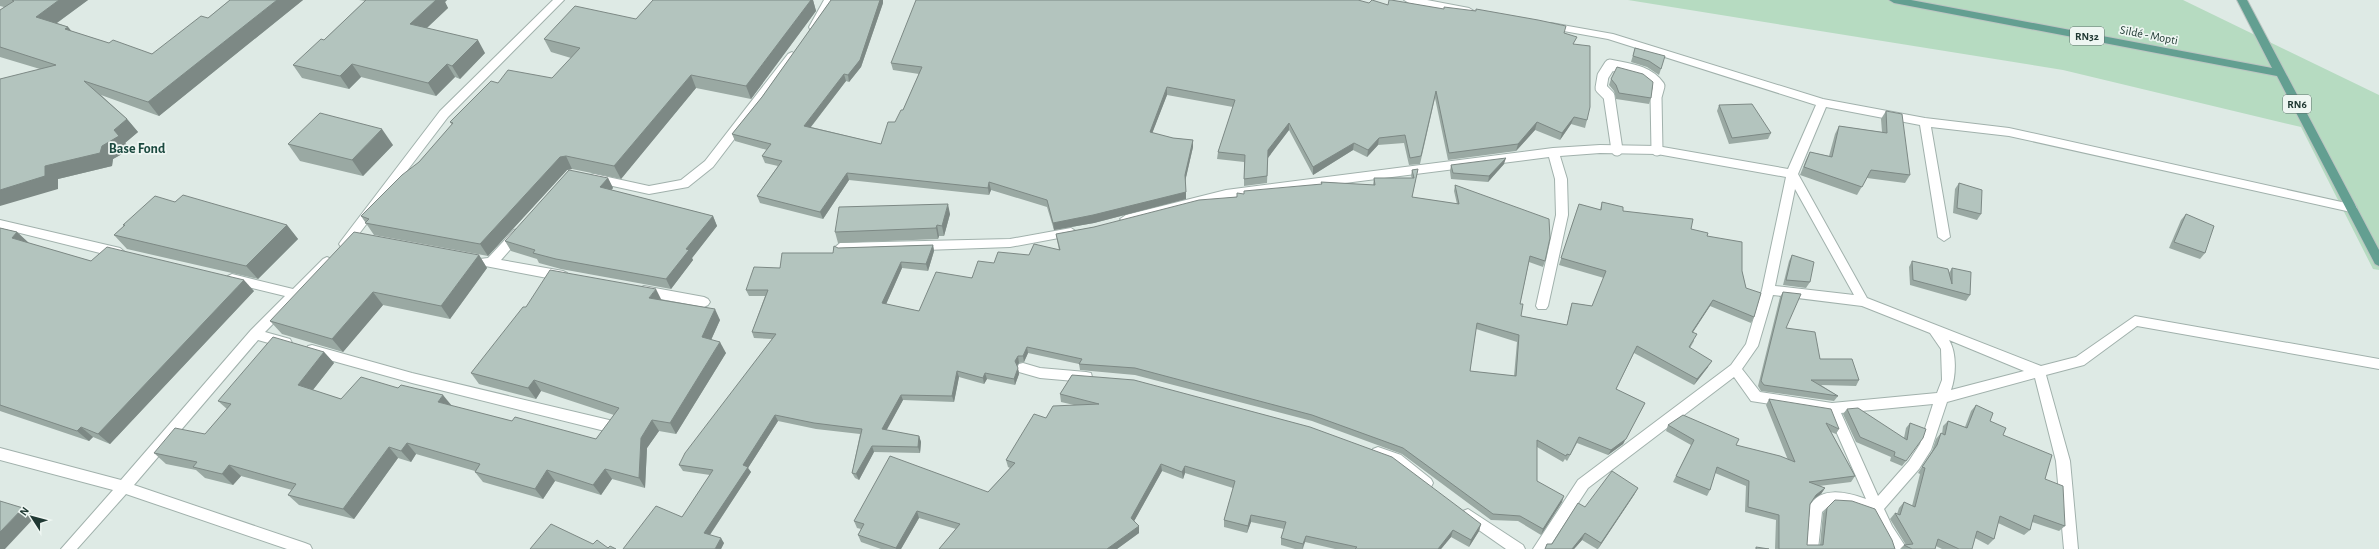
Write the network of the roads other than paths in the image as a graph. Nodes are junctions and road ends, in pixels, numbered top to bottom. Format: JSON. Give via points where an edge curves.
{"nodes":[{"id":1,"x":559,"y":0,"type":"edge"},
{"id":2,"x":829,"y":0,"type":"edge"},
{"id":3,"x":1409,"y":0,"type":"edge"},
{"id":4,"x":1894,"y":0,"type":"edge"},
{"id":5,"x":2242,"y":0,"type":"edge"},
{"id":6,"x":1479,"y":12,"type":"edge"},
{"id":7,"x":1540,"y":24,"type":"edge"},
{"id":8,"x":2280,"y":73,"type":"junction"},
{"id":9,"x":1822,"y":103,"type":"junction"},
{"id":10,"x":1925,"y":122,"type":"junction"},
{"id":11,"x":1617,"y":150,"type":"junction"},
{"id":12,"x":1657,"y":150,"type":"junction"},
{"id":13,"x":1553,"y":152,"type":"junction"},
{"id":14,"x":1792,"y":174,"type":"junction"},
{"id":15,"x":579,"y":175,"type":"edge"},
{"id":16,"x":2351,"y":208,"type":"junction"},
{"id":17,"x":1117,"y":222,"type":"edge"},
{"id":18,"x":0,"y":224,"type":"edge"},
{"id":19,"x":526,"y":224,"type":"edge"},
{"id":20,"x":1086,"y":230,"type":"edge"},
{"id":21,"x":351,"y":237,"type":"junction"},
{"id":22,"x":1944,"y":237,"type":"dead end"},
{"id":23,"x":367,"y":240,"type":"edge"},
{"id":24,"x":840,"y":248,"type":"edge"},
{"id":25,"x":132,"y":255,"type":"edge"},
{"id":26,"x":476,"y":260,"type":"edge"},
{"id":27,"x":2379,"y":261,"type":"edge"},
{"id":28,"x":491,"y":263,"type":"junction"},
{"id":29,"x":217,"y":276,"type":"edge"},
{"id":30,"x":575,"y":278,"type":"edge"},
{"id":31,"x":635,"y":290,"type":"edge"},
{"id":32,"x":1768,"y":290,"type":"junction"},
{"id":33,"x":295,"y":294,"type":"junction"},
{"id":34,"x":1863,"y":301,"type":"junction"},
{"id":35,"x":704,"y":302,"type":"dead end"},
{"id":36,"x":1542,"y":306,"type":"dead end"},
{"id":37,"x":1934,"y":329,"type":"junction"},
{"id":38,"x":255,"y":334,"type":"junction"},
{"id":39,"x":2379,"y":364,"type":"edge"},
{"id":40,"x":1023,"y":368,"type":"dead end"},
{"id":41,"x":1735,"y":369,"type":"junction"},
{"id":42,"x":2039,"y":371,"type":"junction"},
{"id":43,"x":1100,"y":378,"type":"edge"},
{"id":44,"x":1940,"y":398,"type":"junction"},
{"id":45,"x":1832,"y":408,"type":"junction"},
{"id":46,"x":609,"y":426,"type":"edge"},
{"id":47,"x":1366,"y":448,"type":"edge"},
{"id":48,"x":0,"y":454,"type":"edge"},
{"id":49,"x":124,"y":487,"type":"junction"},
{"id":50,"x":1439,"y":493,"type":"edge"},
{"id":51,"x":1458,"y":507,"type":"edge"},
{"id":52,"x":1876,"y":508,"type":"junction"},
{"id":53,"x":68,"y":549,"type":"edge"},
{"id":54,"x":305,"y":549,"type":"edge"},
{"id":55,"x":1518,"y":549,"type":"edge"},
{"id":56,"x":1540,"y":549,"type":"edge"},
{"id":57,"x":1811,"y":549,"type":"edge"},
{"id":58,"x":1900,"y":549,"type":"edge"},
{"id":59,"x":2071,"y":549,"type":"edge"}],
"edges":[{"from":1,"to":21,"type":"street","via":[[444,114]]},
{"from":2,"to":15,"type":"street","via":[[803,41],[709,164],[684,184],[649,190]]},
{"from":3,"to":6,"type":"street"},
{"from":4,"to":8,"type":"main road","name":"Sildé - Mopti","number":"RN32"},
{"from":5,"to":8,"type":"main road","number":"RN6"},
{"from":7,"to":9,"type":"street","via":[[1609,36]]},
{"from":8,"to":16,"type":"main road","number":"RN6"},
{"from":9,"to":10,"type":"street"},
{"from":9,"to":14,"type":"street"},
{"from":10,"to":16,"type":"street","via":[[2009,132]]},
{"from":10,"to":22,"type":"street"},
{"from":11,"to":12,"type":"street"},
{"from":11,"to":12,"type":"lane","via":[[1609,96],[1601,88],[1603,76],[1610,65],[1645,73],[1657,81]]},
{"from":11,"to":13,"type":"street"},
{"from":12,"to":14,"type":"street"},
{"from":13,"to":17,"type":"street","via":[[1226,194]]},
{"from":13,"to":36,"type":"street","via":[[1561,179],[1562,215]]},
{"from":14,"to":32,"type":"street"},
{"from":14,"to":34,"type":"street"},
{"from":16,"to":27,"type":"main road","number":"RN6"},
{"from":18,"to":25,"type":"street"},
{"from":19,"to":28,"type":"street"},
{"from":20,"to":24,"type":"street","via":[[1010,243]]},
{"from":21,"to":23,"type":"street"},
{"from":21,"to":33,"type":"street"},
{"from":26,"to":28,"type":"street"},
{"from":28,"to":30,"type":"street"},
{"from":29,"to":33,"type":"street"},
{"from":31,"to":35,"type":"street"},
{"from":32,"to":34,"type":"street"},
{"from":32,"to":41,"type":"street","via":[[1752,346]]},
{"from":33,"to":38,"type":"street"},
{"from":34,"to":37,"type":"street"},
{"from":37,"to":42,"type":"street"},
{"from":37,"to":44,"type":"street","via":[[1947,348],[1949,360],[1948,380]]},
{"from":38,"to":46,"type":"street","via":[[412,378]]},
{"from":38,"to":49,"type":"street"},
{"from":39,"to":42,"type":"street","via":[[2135,321],[2080,361]]},
{"from":40,"to":43,"type":"street","via":[[1040,373]]},
{"from":41,"to":45,"type":"street","via":[[1756,397]]},
{"from":41,"to":56,"type":"street","via":[[1583,484]]},
{"from":42,"to":44,"type":"street"},
{"from":42,"to":59,"type":"street","via":[[2063,461]]},
{"from":44,"to":45,"type":"street"},
{"from":44,"to":52,"type":"street","via":[[1926,446],[1914,465]]},
{"from":45,"to":52,"type":"street"},
{"from":47,"to":50,"type":"street","via":[[1396,459]]},
{"from":48,"to":49,"type":"street"},
{"from":49,"to":53,"type":"street"},
{"from":49,"to":54,"type":"street"},
{"from":51,"to":55,"type":"street"},
{"from":52,"to":57,"type":"street","via":[[1848,499],[1828,498],[1815,509]]},
{"from":52,"to":58,"type":"street"}]}
